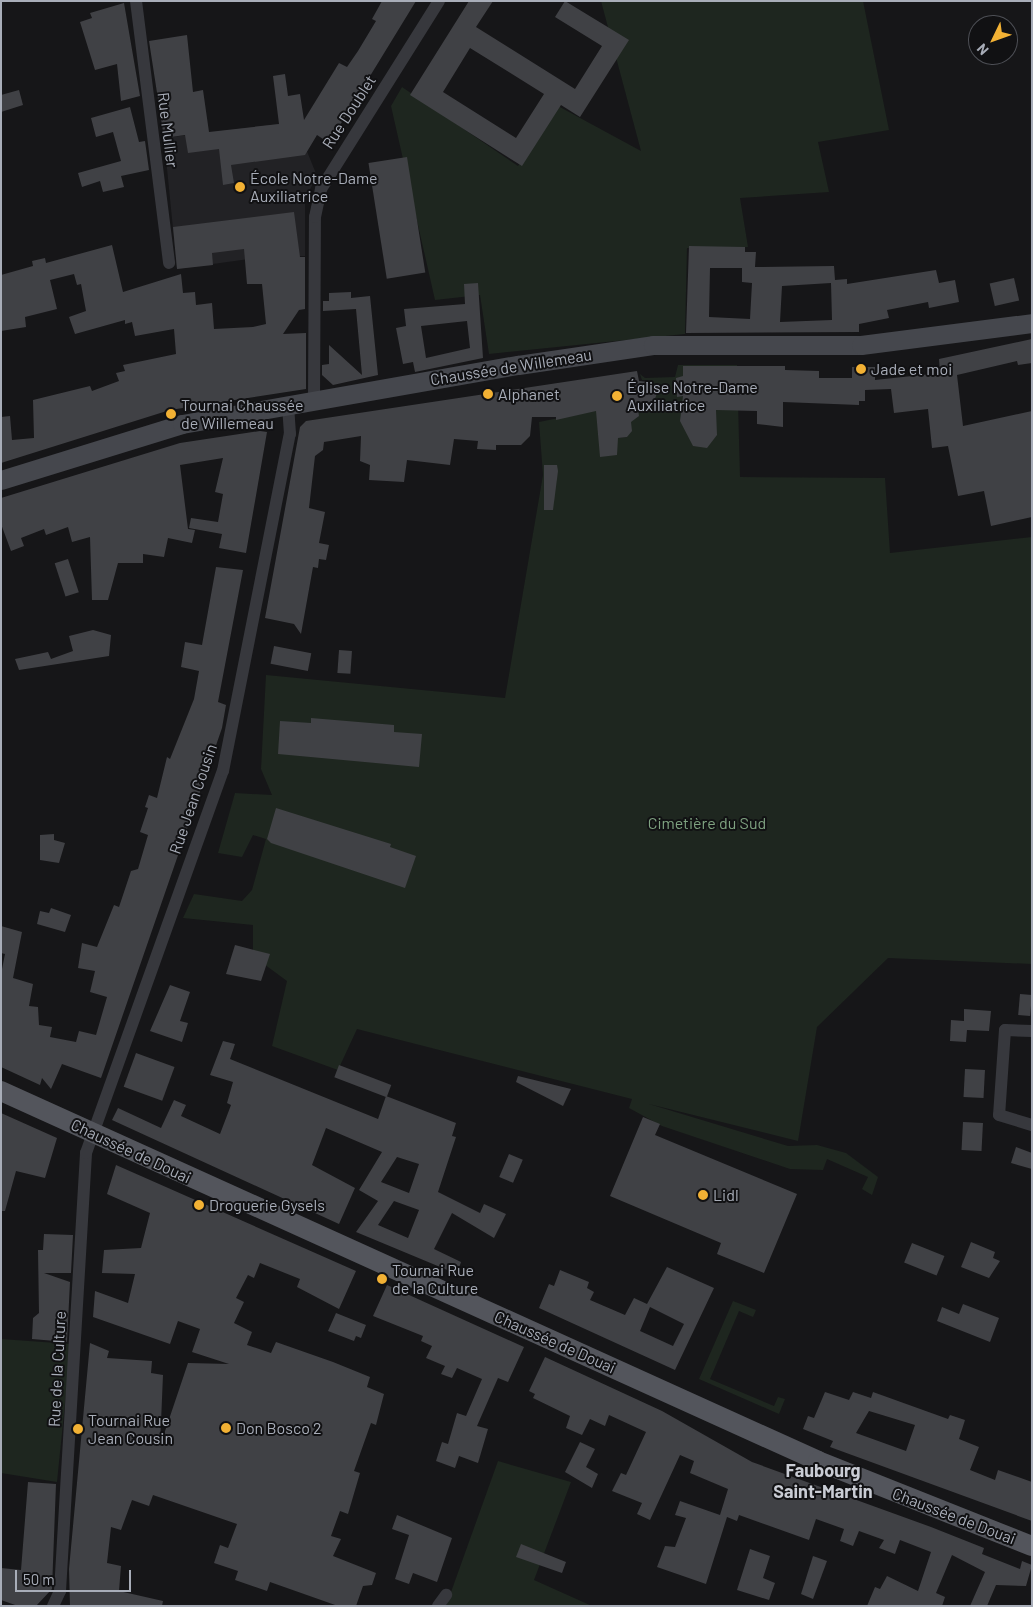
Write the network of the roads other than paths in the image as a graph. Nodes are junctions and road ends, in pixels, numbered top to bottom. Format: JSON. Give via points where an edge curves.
{"nodes":[{"id":1,"x":136,"y":1,"type":"edge"},
{"id":2,"x":439,"y":1,"type":"edge"},
{"id":3,"x":169,"y":263,"type":"dead end"},
{"id":4,"x":1032,"y":323,"type":"edge"},
{"id":5,"x":314,"y":400,"type":"junction"},
{"id":6,"x":288,"y":404,"type":"junction"},
{"id":7,"x":1,"y":480,"type":"edge"},
{"id":8,"x":1032,"y":1031,"type":"edge"},
{"id":9,"x":1,"y":1091,"type":"edge"},
{"id":10,"x":1032,"y":1125,"type":"edge"},
{"id":11,"x":92,"y":1133,"type":"junction"},
{"id":12,"x":1032,"y":1546,"type":"edge"},
{"id":13,"x":446,"y":1595,"type":"dead end"},
{"id":14,"x":53,"y":1606,"type":"edge"},
{"id":15,"x":438,"y":1606,"type":"edge"}],
"edges":[{"from":1,"to":3,"type":"street","name":"Rue Mullier"},
{"from":2,"to":5,"type":"street","name":"Rue Doublet","via":[[321,189],[315,217]]},
{"from":4,"to":5,"type":"street","name":"Chaussée de Willemeau","via":[[861,345],[653,345]]},
{"from":5,"to":6,"type":"street","name":"Chaussée de Willemeau"},
{"from":6,"to":7,"type":"street","name":"Chaussée de Willemeau","via":[[182,424]]},
{"from":6,"to":11,"type":"street","name":"Rue Jean Cousin","via":[[290,438],[223,772]]},
{"from":8,"to":10,"type":"street","via":[[1006,1030],[999,1115]]},
{"from":9,"to":11,"type":"main road","name":"Chaussée de Douai"},
{"from":11,"to":12,"type":"main road","name":"Chaussée de Douai","via":[[818,1461]]},
{"from":11,"to":14,"type":"street","name":"Rue de la Culture","via":[[86,1153],[60,1592]]},
{"from":13,"to":15,"type":"street"}]}
